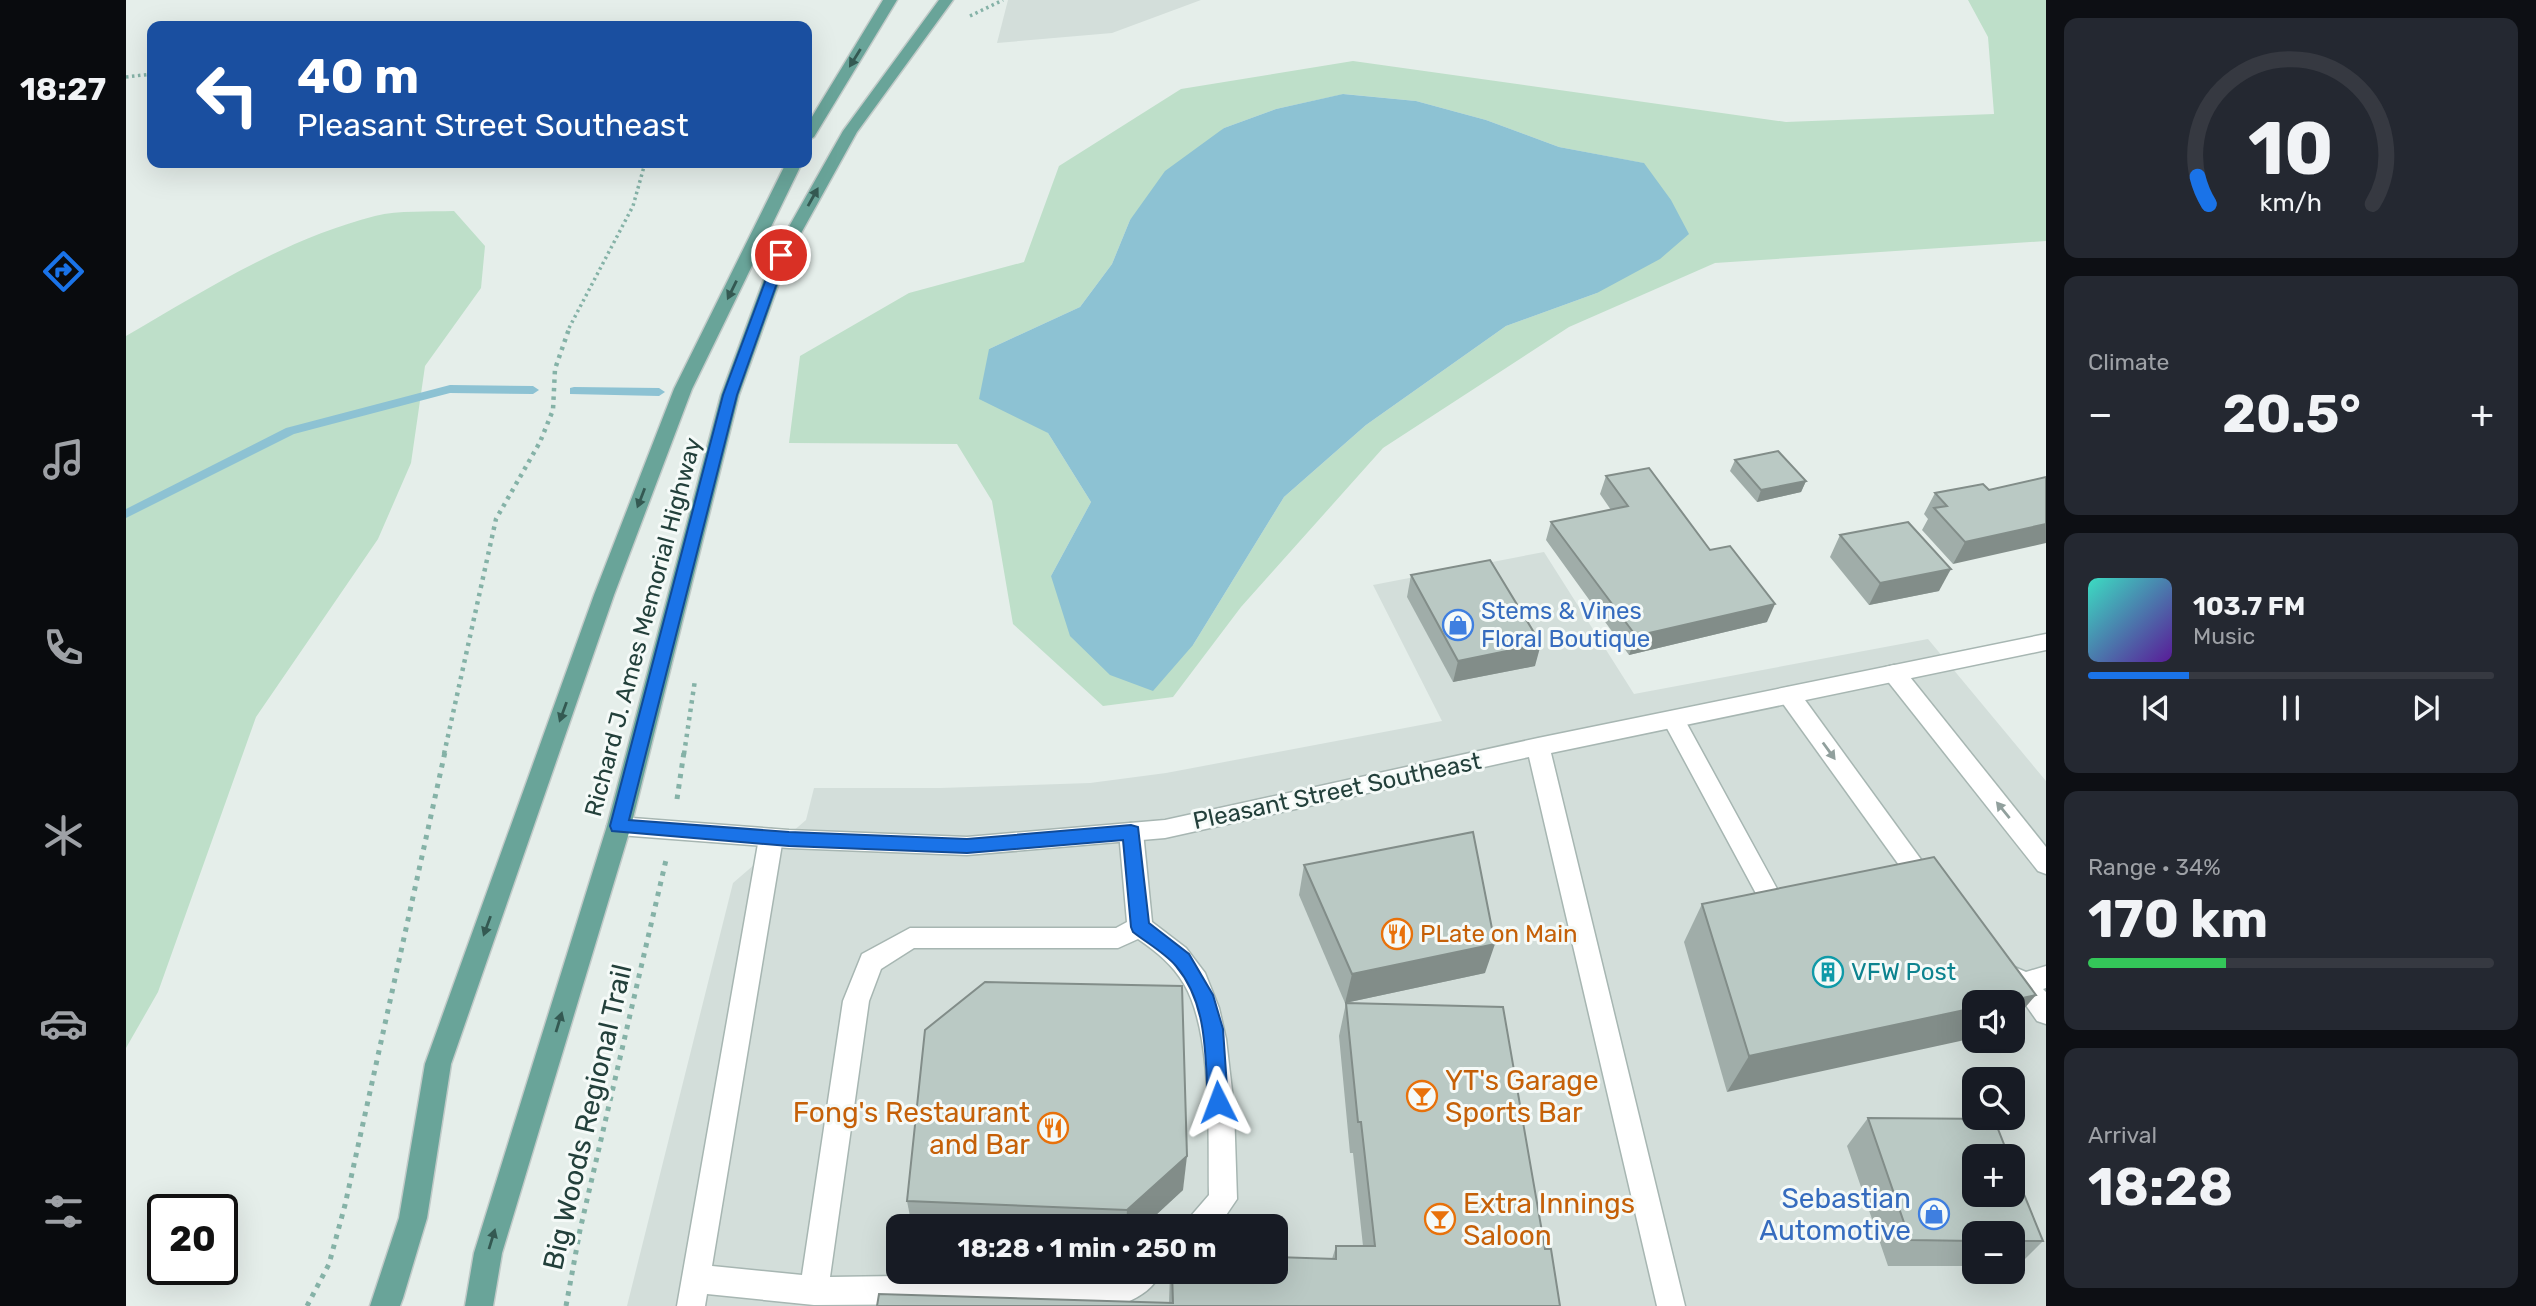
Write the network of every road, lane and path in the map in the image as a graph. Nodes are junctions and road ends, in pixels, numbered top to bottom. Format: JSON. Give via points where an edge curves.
{"nodes":[{"id":1,"x":890,"y":0,"type":"edge"},
{"id":2,"x":946,"y":0,"type":"edge"},
{"id":3,"x":1003,"y":0,"type":"edge"},
{"id":4,"x":966,"y":18,"type":"dead end"},
{"id":5,"x":147,"y":74,"type":"edge"},
{"id":6,"x":126,"y":76,"type":"edge"},
{"id":7,"x":812,"y":129,"type":"edge"},
{"id":8,"x":644,"y":168,"type":"edge"},
{"id":9,"x":792,"y":168,"type":"edge"},
{"id":10,"x":2046,"y":642,"type":"edge"},
{"id":11,"x":697,"y":667,"type":"dead end"},
{"id":12,"x":1894,"y":673,"type":"junction"},
{"id":13,"x":1789,"y":695,"type":"junction"},
{"id":14,"x":1673,"y":719,"type":"junction"},
{"id":15,"x":1538,"y":747,"type":"junction"},
{"id":16,"x":619,"y":826,"type":"junction"},
{"id":17,"x":673,"y":830,"type":"junction"},
{"id":18,"x":1131,"y":832,"type":"junction"},
{"id":19,"x":771,"y":838,"type":"junction"},
{"id":20,"x":2046,"y":864,"type":"edge"},
{"id":21,"x":1938,"y":900,"type":"edge"},
{"id":22,"x":1774,"y":905,"type":"edge"},
{"id":23,"x":1140,"y":927,"type":"junction"},
{"id":24,"x":1981,"y":955,"type":"edge"},
{"id":25,"x":2036,"y":980,"type":"edge"},
{"id":26,"x":2046,"y":1013,"type":"edge"},
{"id":27,"x":1211,"y":1214,"type":"edge"},
{"id":28,"x":695,"y":1279,"type":"junction"},
{"id":29,"x":1131,"y":1284,"type":"edge"},
{"id":30,"x":814,"y":1291,"type":"junction"},
{"id":31,"x":307,"y":1306,"type":"edge"},
{"id":32,"x":384,"y":1306,"type":"edge"},
{"id":33,"x":479,"y":1306,"type":"edge"},
{"id":34,"x":566,"y":1306,"type":"edge"},
{"id":35,"x":691,"y":1306,"type":"edge"},
{"id":36,"x":1671,"y":1306,"type":"edge"}],
"edges":[{"from":1,"to":7,"type":"main road","one_way":true},
{"from":16,"to":2,"type":"main road","name":"Richard J. Ames Memorial Highway","one_way":true,"via":[[730,395],[781,255],[850,131]]},
{"from":3,"to":4,"type":"path"},
{"from":5,"to":6,"type":"path"},
{"from":8,"to":31,"type":"path","via":[[633,206],[573,317],[555,369],[553,410],[540,442],[496,519],[345,1205],[330,1264]]},
{"from":9,"to":32,"type":"main road","name":"Richard J. Ames Memorial Highway","one_way":true,"via":[[683,389],[600,608],[438,1064],[413,1218]]},
{"from":10,"to":12,"type":"street","name":"Pleasant Street Southeast"},
{"from":11,"to":17,"type":"path","name":"Big Woods Regional Trail"},
{"from":12,"to":13,"type":"street","name":"Pleasant Street Southeast"},
{"from":20,"to":12,"type":"street","one_way":true},
{"from":13,"to":14,"type":"street","name":"Pleasant Street Southeast"},
{"from":13,"to":21,"type":"street","one_way":true},
{"from":14,"to":15,"type":"street","name":"Pleasant Street Southeast"},
{"from":14,"to":22,"type":"street"},
{"from":15,"to":18,"type":"street","name":"Pleasant Street Southeast","via":[[1166,829]]},
{"from":15,"to":36,"type":"street"},
{"from":16,"to":17,"type":"street","name":"Pleasant Street Southeast"},
{"from":33,"to":16,"type":"main road","name":"Richard J. Ames Memorial Highway","one_way":true,"via":[[488,1253]]},
{"from":17,"to":19,"type":"street","name":"Pleasant Street Southeast"},
{"from":17,"to":34,"type":"path","name":"Big Woods Regional Trail"},
{"from":18,"to":19,"type":"street","name":"Pleasant Street Southeast","via":[[967,846]]},
{"from":18,"to":23,"type":"street"},
{"from":19,"to":28,"type":"street"},
{"from":23,"to":27,"type":"street","via":[[1182,960],[1204,995],[1214,1029],[1223,1199]]},
{"from":23,"to":30,"type":"street","via":[[1118,939],[910,938],[871,962],[856,1001]]},
{"from":24,"to":25,"type":"street","via":[[2008,977]]},
{"from":25,"to":26,"type":"street"},
{"from":28,"to":30,"type":"street"},
{"from":28,"to":35,"type":"street"},
{"from":29,"to":30,"type":"street","via":[[1125,1289]]}]}
